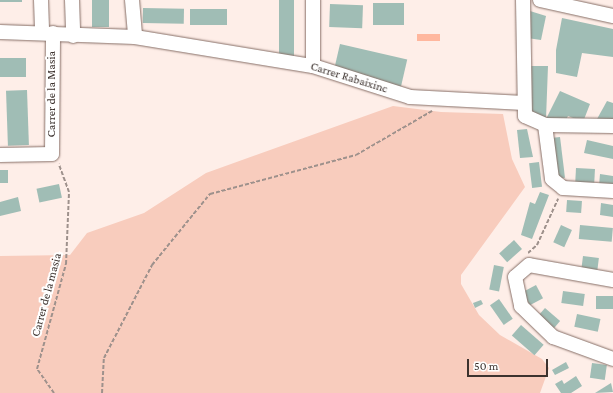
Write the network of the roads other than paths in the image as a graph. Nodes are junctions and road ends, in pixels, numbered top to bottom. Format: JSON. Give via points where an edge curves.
{"nodes":[{"id":1,"x":41,"y":0,"type":"edge"},
{"id":2,"x":72,"y":0,"type":"edge"},
{"id":3,"x":132,"y":0,"type":"edge"},
{"id":4,"x":313,"y":0,"type":"edge"},
{"id":5,"x":522,"y":0,"type":"edge"},
{"id":6,"x":540,"y":0,"type":"edge"},
{"id":7,"x":576,"y":4,"type":"edge"},
{"id":8,"x":613,"y":16,"type":"edge"},
{"id":9,"x":0,"y":32,"type":"edge"},
{"id":10,"x":47,"y":33,"type":"junction"},
{"id":11,"x":73,"y":36,"type":"junction"},
{"id":12,"x":135,"y":37,"type":"junction"},
{"id":13,"x":312,"y":66,"type":"junction"},
{"id":14,"x":524,"y":103,"type":"junction"},
{"id":15,"x":545,"y":125,"type":"junction"},
{"id":16,"x":613,"y":126,"type":"edge"},
{"id":17,"x":0,"y":155,"type":"edge"},
{"id":18,"x":613,"y":191,"type":"edge"},
{"id":19,"x":613,"y":280,"type":"edge"},
{"id":20,"x":613,"y":358,"type":"edge"}],
"edges":[{"from":1,"to":10,"type":"street","name":"Carrer de la Masia"},
{"from":2,"to":11,"type":"street"},
{"from":3,"to":12,"type":"street"},
{"from":4,"to":13,"type":"street"},
{"from":5,"to":14,"type":"street"},
{"from":6,"to":7,"type":"street"},
{"from":7,"to":8,"type":"street"},
{"from":9,"to":10,"type":"street","name":"Carrer Rabaixinc"},
{"from":10,"to":11,"type":"street","name":"Carrer Rabaixinc"},
{"from":10,"to":17,"type":"street","name":"Carrer de la Masia","via":[[52,154]]},
{"from":11,"to":12,"type":"street","name":"Carrer Rabaixinc"},
{"from":12,"to":13,"type":"street","name":"Carrer Rabaixinc"},
{"from":13,"to":14,"type":"street","name":"Carrer Rabaixinc","via":[[410,98]]},
{"from":14,"to":15,"type":"street","via":[[525,116]]},
{"from":15,"to":16,"type":"street"},
{"from":15,"to":18,"type":"street","via":[[552,179],[563,188]]},
{"from":19,"to":20,"type":"street","via":[[529,265],[515,277],[521,306],[553,337]]}]}
